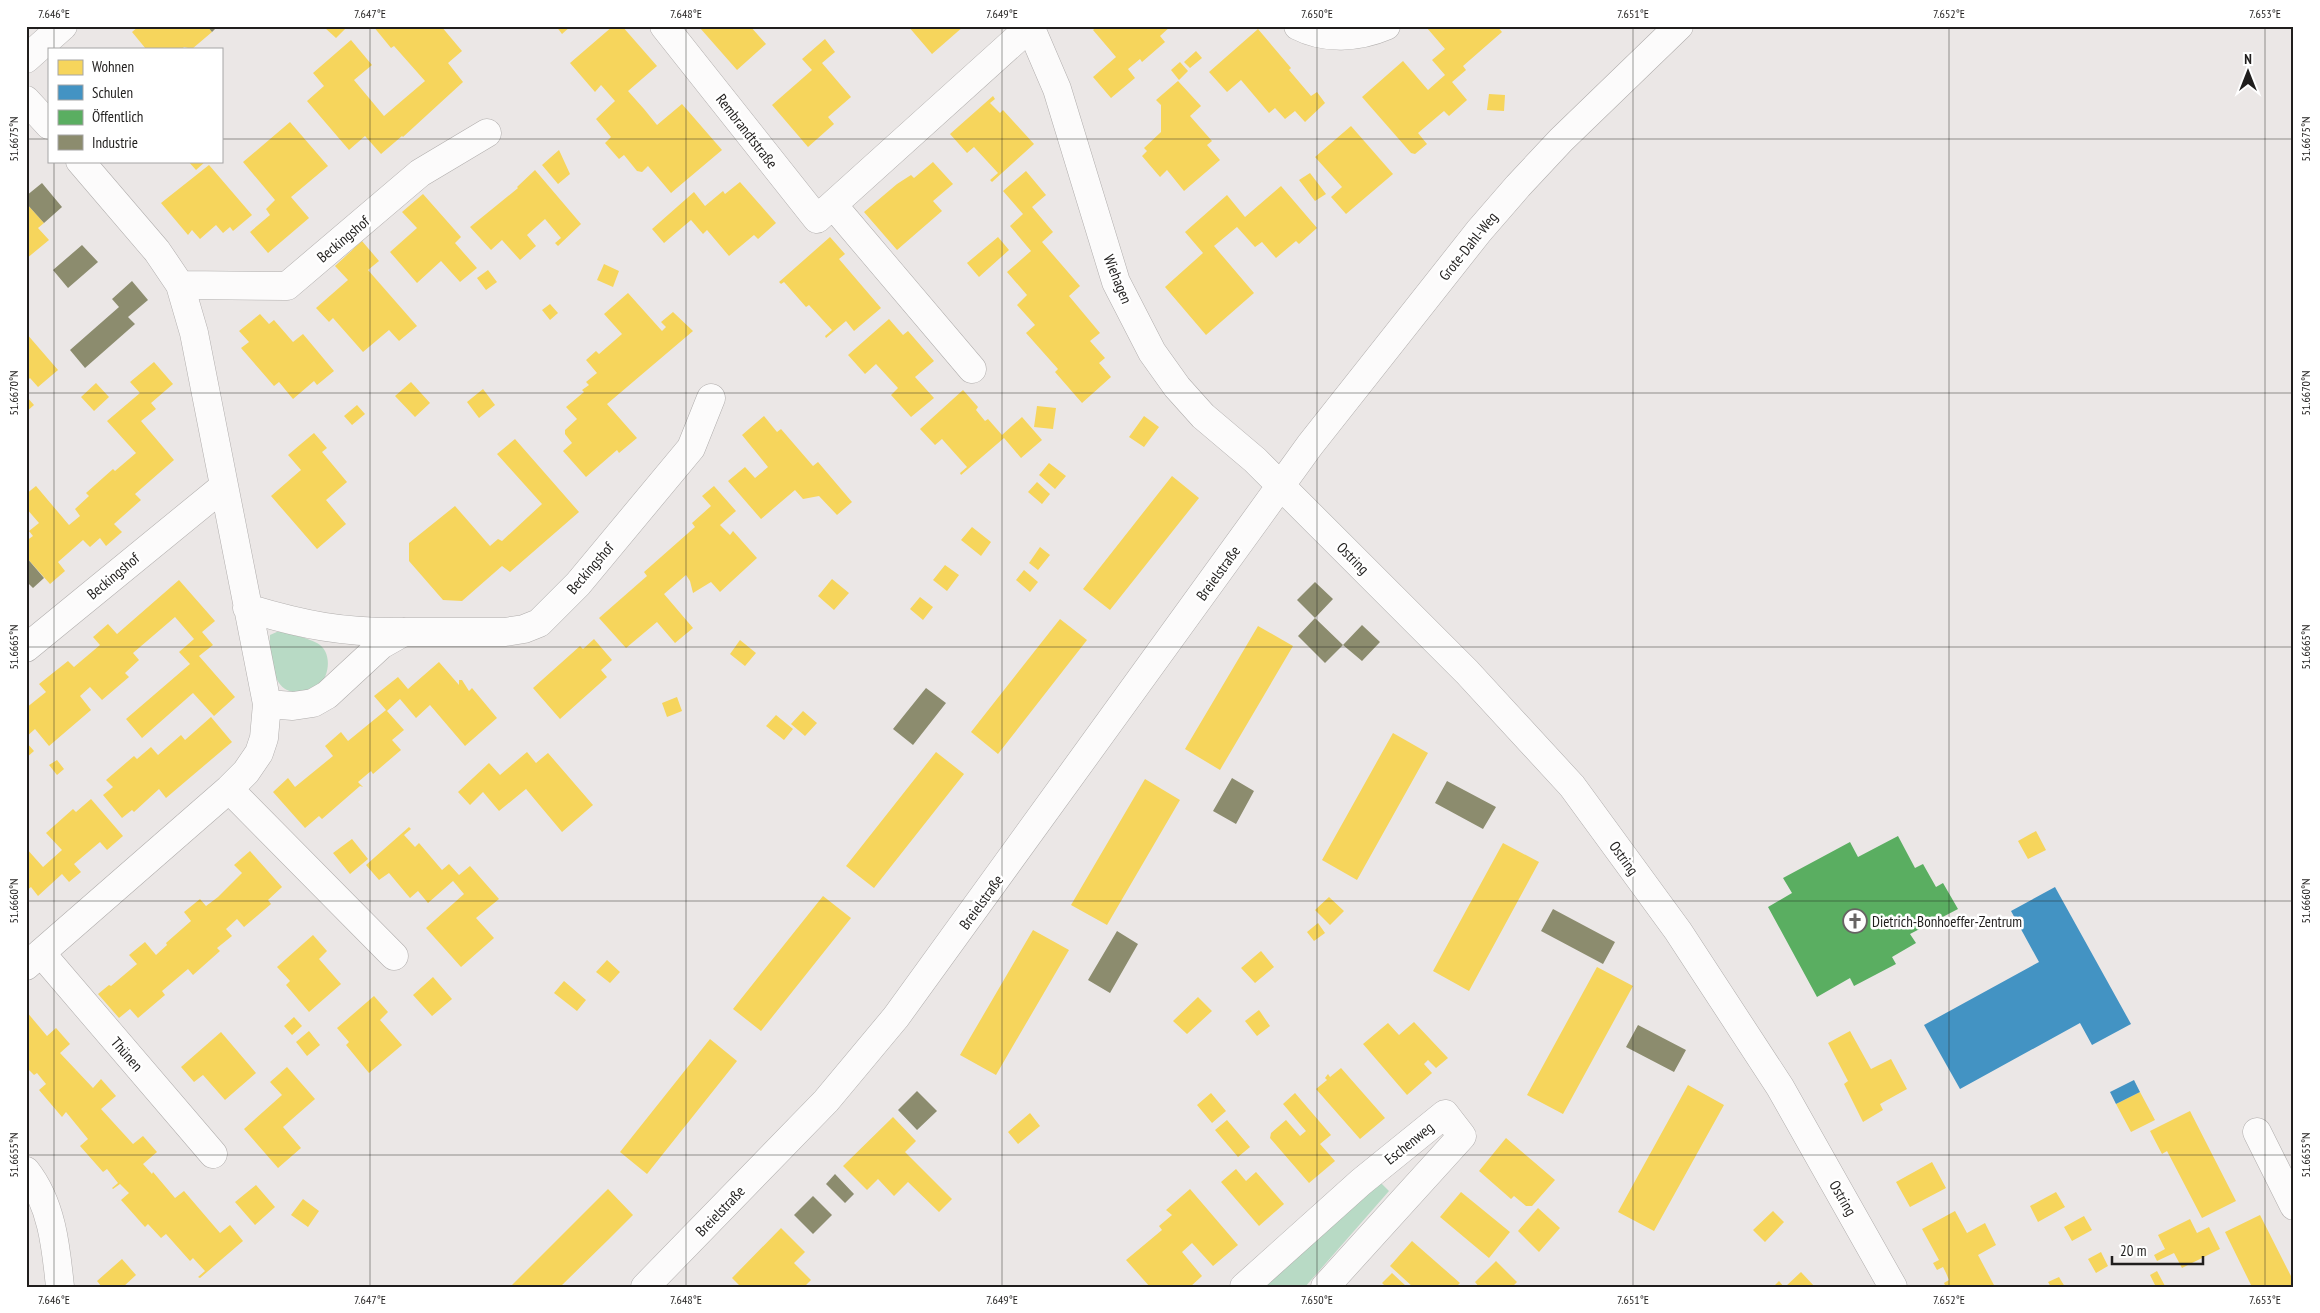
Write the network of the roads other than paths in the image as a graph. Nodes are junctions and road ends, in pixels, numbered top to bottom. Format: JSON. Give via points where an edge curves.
{"nodes":[{"id":1,"x":63,"y":26,"type":"edge"},
{"id":2,"x":664,"y":26,"type":"edge"},
{"id":3,"x":1030,"y":26,"type":"edge"},
{"id":4,"x":1298,"y":26,"type":"edge"},
{"id":5,"x":1386,"y":26,"type":"edge"},
{"id":6,"x":1680,"y":26,"type":"edge"},
{"id":7,"x":26,"y":59,"type":"edge"},
{"id":8,"x":26,"y":100,"type":"edge"},
{"id":9,"x":48,"y":124,"type":"edge"},
{"id":10,"x":488,"y":133,"type":"dead end"},
{"id":11,"x":81,"y":162,"type":"edge"},
{"id":12,"x":833,"y":204,"type":"junction"},
{"id":13,"x":180,"y":285,"type":"junction"},
{"id":14,"x":972,"y":369,"type":"dead end"},
{"id":15,"x":711,"y":398,"type":"dead end"},
{"id":16,"x":223,"y":486,"type":"junction"},
{"id":17,"x":1280,"y":486,"type":"junction"},
{"id":18,"x":247,"y":608,"type":"junction"},
{"id":19,"x":404,"y":632,"type":"junction"},
{"id":20,"x":26,"y":648,"type":"edge"},
{"id":21,"x":267,"y":704,"type":"junction"},
{"id":22,"x":229,"y":789,"type":"junction"},
{"id":23,"x":394,"y":956,"type":"dead end"},
{"id":24,"x":34,"y":960,"type":"edge"},
{"id":25,"x":2257,"y":1132,"type":"dead end"},
{"id":26,"x":213,"y":1154,"type":"dead end"},
{"id":27,"x":26,"y":1171,"type":"edge"},
{"id":28,"x":2294,"y":1206,"type":"edge"},
{"id":29,"x":60,"y":1287,"type":"edge"},
{"id":30,"x":645,"y":1287,"type":"edge"},
{"id":31,"x":1244,"y":1287,"type":"edge"},
{"id":32,"x":1325,"y":1287,"type":"edge"},
{"id":33,"x":1893,"y":1287,"type":"edge"}],
"edges":[{"from":1,"to":7,"type":"street"},
{"from":2,"to":12,"type":"street","name":"Rembrandtstraße","via":[[817,219]]},
{"from":3,"to":12,"type":"street","name":"Rembrandtstraße"},
{"from":3,"to":17,"type":"street","name":"Wiehagen","via":[[1057,89],[1116,282],[1152,352],[1177,388],[1203,416]]},
{"from":4,"to":5,"type":"street","via":[[1341,36],[1358,35]]},
{"from":6,"to":17,"type":"street","name":"Grote-Dahl-Weg","via":[[1561,140],[1518,186],[1479,231]]},
{"from":8,"to":9,"type":"street"},
{"from":10,"to":13,"type":"street","name":"Beckingshof","via":[[420,172],[288,286]]},
{"from":11,"to":13,"type":"street","via":[[157,251]]},
{"from":12,"to":14,"type":"street"},
{"from":13,"to":16,"type":"street","via":[[194,333]]},
{"from":15,"to":19,"type":"street","name":"Beckingshof","via":[[691,448],[578,584],[539,623],[506,632]]},
{"from":16,"to":18,"type":"street"},
{"from":16,"to":20,"type":"street","name":"Beckingshof"},
{"from":17,"to":30,"type":"street","name":"Breielstraße","via":[[896,1018],[826,1101]]},
{"from":17,"to":33,"type":"street","name":"Ostring","via":[[1467,672],[1572,786],[1678,931],[1780,1086]]},
{"from":18,"to":19,"type":"street","name":"Beckingshof","via":[[327,629],[365,633]]},
{"from":18,"to":21,"type":"street"},
{"from":19,"to":21,"type":"street","name":"Beckingshof","via":[[381,645],[313,704]]},
{"from":21,"to":22,"type":"street","name":"Thünen","via":[[264,738],[259,753]]},
{"from":22,"to":23,"type":"street"},
{"from":22,"to":24,"type":"street","name":"Thünen"},
{"from":24,"to":26,"type":"street","name":"Thünen"},
{"from":25,"to":28,"type":"street"},
{"from":27,"to":29,"type":"street","via":[[34,1182],[54,1233]]},
{"from":31,"to":32,"type":"street","name":"Eschenweg","via":[[1361,1182],[1445,1114],[1462,1136]]}]}
